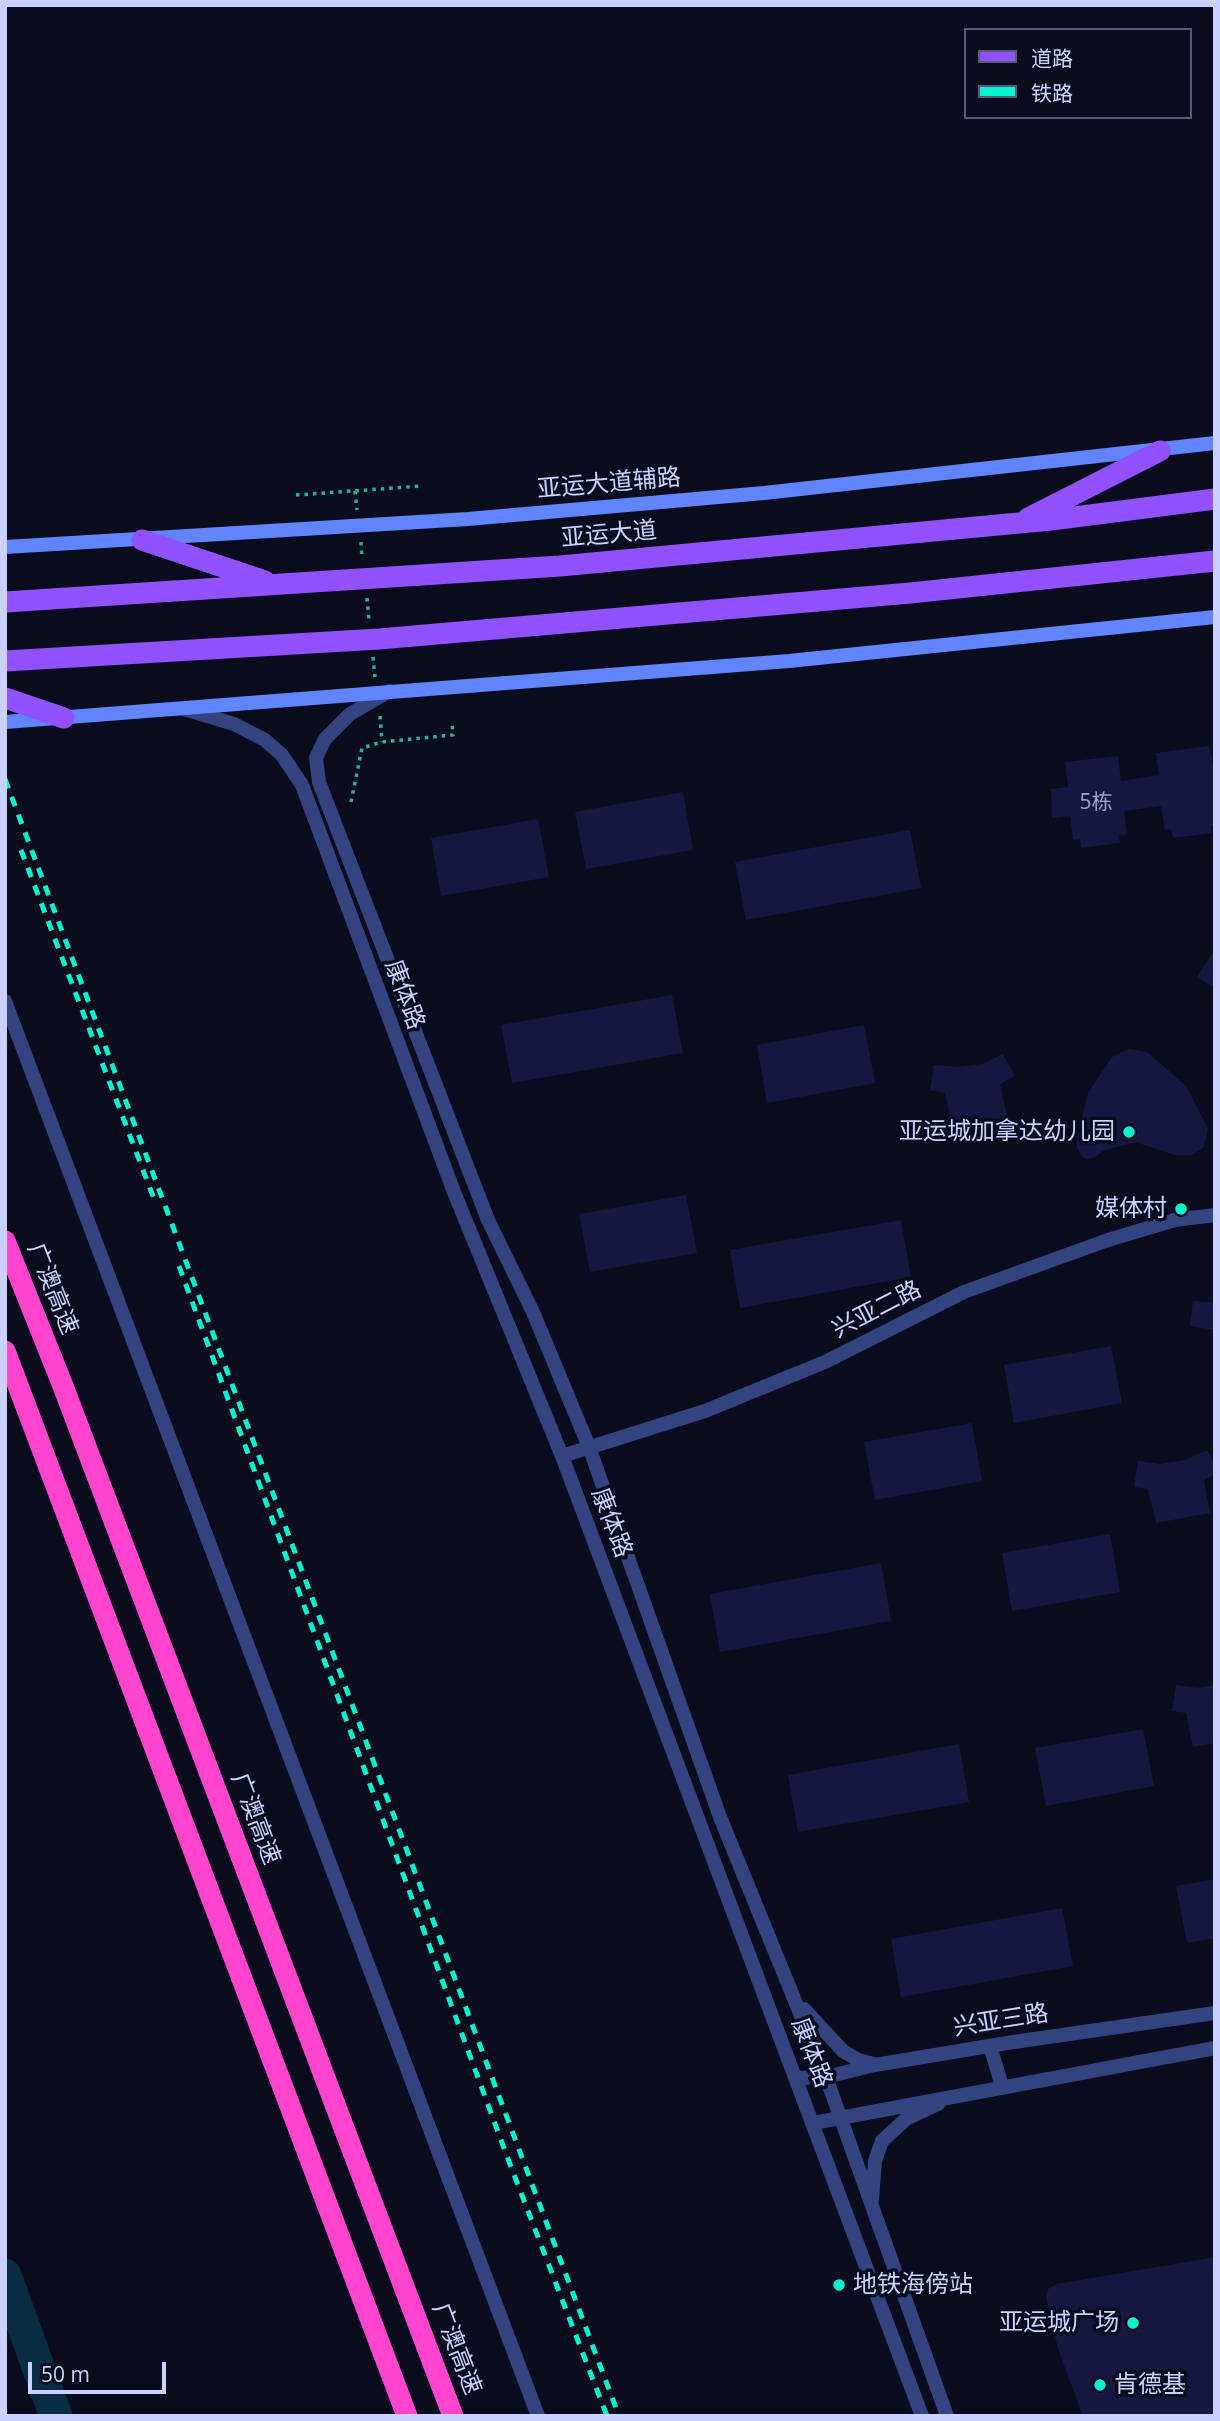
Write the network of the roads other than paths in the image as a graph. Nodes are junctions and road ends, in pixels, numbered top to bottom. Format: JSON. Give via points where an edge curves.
{"nodes":[{"id":1,"x":1215,"y":443,"type":"edge"},
{"id":2,"x":1160,"y":451,"type":"junction"},
{"id":3,"x":1215,"y":499,"type":"edge"},
{"id":4,"x":1017,"y":523,"type":"junction"},
{"id":5,"x":142,"y":540,"type":"junction"},
{"id":6,"x":5,"y":547,"type":"edge"},
{"id":7,"x":1215,"y":561,"type":"edge"},
{"id":8,"x":277,"y":585,"type":"junction"},
{"id":9,"x":5,"y":602,"type":"edge"},
{"id":10,"x":1215,"y":617,"type":"edge"},
{"id":11,"x":5,"y":661,"type":"edge"},
{"id":12,"x":384,"y":690,"type":"junction"},
{"id":13,"x":5,"y":698,"type":"edge"},
{"id":14,"x":184,"y":709,"type":"junction"},
{"id":15,"x":64,"y":718,"type":"junction"},
{"id":16,"x":5,"y":722,"type":"edge"},
{"id":17,"x":5,"y":1001,"type":"edge"},
{"id":18,"x":1215,"y":1215,"type":"edge"},
{"id":19,"x":5,"y":1241,"type":"edge"},
{"id":20,"x":5,"y":1351,"type":"edge"},
{"id":21,"x":589,"y":1447,"type":"junction"},
{"id":22,"x":562,"y":1456,"type":"junction"},
{"id":23,"x":792,"y":1994,"type":"junction"},
{"id":24,"x":1215,"y":2013,"type":"edge"},
{"id":25,"x":990,"y":2046,"type":"junction"},
{"id":26,"x":1215,"y":2048,"type":"edge"},
{"id":27,"x":875,"y":2065,"type":"junction"},
{"id":28,"x":826,"y":2077,"type":"junction"},
{"id":29,"x":796,"y":2078,"type":"junction"},
{"id":30,"x":1002,"y":2087,"type":"junction"},
{"id":31,"x":961,"y":2094,"type":"junction"},
{"id":32,"x":840,"y":2116,"type":"junction"},
{"id":33,"x":813,"y":2123,"type":"junction"},
{"id":34,"x":872,"y":2208,"type":"junction"},
{"id":35,"x":407,"y":2416,"type":"edge"},
{"id":36,"x":453,"y":2416,"type":"edge"},
{"id":37,"x":538,"y":2416,"type":"edge"},
{"id":38,"x":922,"y":2416,"type":"edge"},
{"id":39,"x":947,"y":2416,"type":"edge"}],
"edges":[{"from":1,"to":2,"type":"main road","name":"亚运大道辅路"},
{"from":2,"to":4,"type":"main road"},
{"from":2,"to":5,"type":"main road","name":"亚运大道辅路","via":[[495,517]]},
{"from":3,"to":4,"type":"main road","name":"亚运大道"},
{"from":4,"to":8,"type":"main road","name":"亚运大道","via":[[560,566]]},
{"from":5,"to":6,"type":"main road","name":"亚运大道辅路"},
{"from":5,"to":8,"type":"main road"},
{"from":7,"to":11,"type":"main road","via":[[393,638]]},
{"from":8,"to":9,"type":"main road","name":"亚运大道"},
{"from":10,"to":12,"type":"main road","via":[[789,661]]},
{"from":12,"to":14,"type":"main road"},
{"from":12,"to":21,"type":"street","name":"康体路","via":[[329,733],[316,758],[319,782],[488,1220],[533,1312]]},
{"from":13,"to":15,"type":"main road"},
{"from":14,"to":15,"type":"main road"},
{"from":14,"to":22,"type":"street","name":"康体路","via":[[234,724],[265,740],[282,755],[302,785],[454,1192]]},
{"from":15,"to":16,"type":"main road"},
{"from":17,"to":37,"type":"street"},
{"from":18,"to":21,"type":"street","name":"兴亚二路","via":[[1175,1220],[1108,1240],[964,1292],[825,1362],[705,1410]]},
{"from":19,"to":36,"type":"highway","name":"广澳高速"},
{"from":20,"to":35,"type":"highway"},
{"from":21,"to":22,"type":"street","name":"兴亚二路"},
{"from":21,"to":23,"type":"street","name":"康体路","via":[[720,1817]]},
{"from":22,"to":29,"type":"street","name":"康体路"},
{"from":23,"to":27,"type":"street","via":[[843,2051]]},
{"from":23,"to":28,"type":"street","name":"康体路"},
{"from":24,"to":25,"type":"street","name":"兴亚三路"},
{"from":25,"to":27,"type":"street","name":"兴亚三路"},
{"from":25,"to":30,"type":"street"},
{"from":26,"to":30,"type":"street"},
{"from":27,"to":28,"type":"street","name":"兴亚三路"},
{"from":28,"to":29,"type":"street","name":"兴亚三路"},
{"from":28,"to":32,"type":"street","name":"康体路"},
{"from":29,"to":33,"type":"street","name":"康体路"},
{"from":30,"to":31,"type":"street"},
{"from":31,"to":32,"type":"street"},
{"from":31,"to":34,"type":"street","via":[[910,2116],[882,2141],[874,2161]]},
{"from":32,"to":33,"type":"street"},
{"from":32,"to":34,"type":"street","name":"康体路"},
{"from":33,"to":38,"type":"street","name":"康体路"},
{"from":34,"to":39,"type":"street","name":"康体路"}]}
